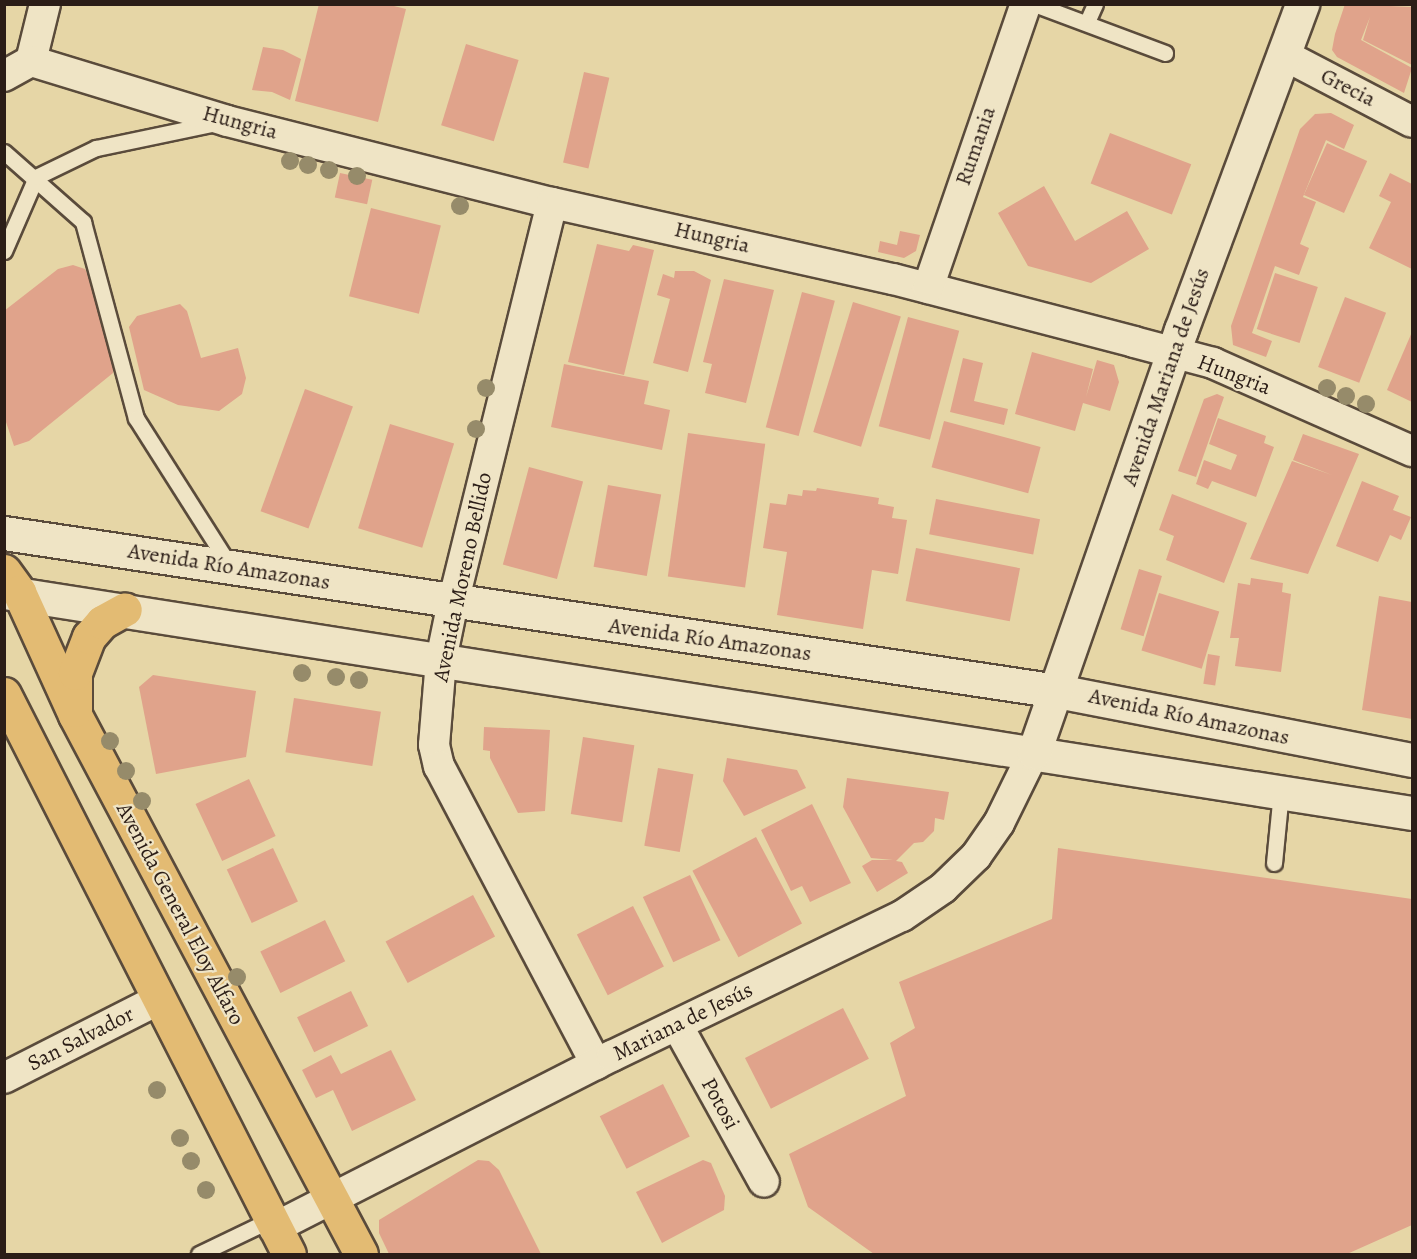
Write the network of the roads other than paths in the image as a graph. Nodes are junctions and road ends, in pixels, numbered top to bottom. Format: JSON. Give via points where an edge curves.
{"nodes":[{"id":1,"x":45,"y":4,"type":"edge"},
{"id":2,"x":1026,"y":4,"type":"edge"},
{"id":3,"x":1034,"y":4,"type":"edge"},
{"id":4,"x":1095,"y":4,"type":"edge"},
{"id":5,"x":1302,"y":4,"type":"edge"},
{"id":6,"x":1087,"y":22,"type":"junction"},
{"id":7,"x":1165,"y":53,"type":"dead end"},
{"id":8,"x":1284,"y":55,"type":"junction"},
{"id":9,"x":31,"y":61,"type":"junction"},
{"id":10,"x":4,"y":76,"type":"edge"},
{"id":11,"x":227,"y":121,"type":"junction"},
{"id":12,"x":1413,"y":122,"type":"edge"},
{"id":13,"x":4,"y":152,"type":"edge"},
{"id":14,"x":36,"y":177,"type":"junction"},
{"id":15,"x":552,"y":203,"type":"junction"},
{"id":16,"x":4,"y":251,"type":"edge"},
{"id":17,"x":928,"y":288,"type":"junction"},
{"id":18,"x":1173,"y":353,"type":"junction"},
{"id":19,"x":1413,"y":451,"type":"edge"},
{"id":20,"x":4,"y":533,"type":"edge"},
{"id":21,"x":230,"y":566,"type":"junction"},
{"id":22,"x":9,"y":585,"type":"edge"},
{"id":23,"x":453,"y":602,"type":"junction"},
{"id":24,"x":125,"y":609,"type":"junction"},
{"id":25,"x":441,"y":660,"type":"junction"},
{"id":26,"x":1057,"y":691,"type":"junction"},
{"id":27,"x":4,"y":694,"type":"edge"},
{"id":28,"x":75,"y":715,"type":"junction"},
{"id":29,"x":1034,"y":752,"type":"junction"},
{"id":30,"x":1413,"y":760,"type":"edge"},
{"id":31,"x":1281,"y":792,"type":"junction"},
{"id":32,"x":1413,"y":813,"type":"edge"},
{"id":33,"x":1274,"y":863,"type":"dead end"},
{"id":34,"x":158,"y":1000,"type":"junction"},
{"id":35,"x":677,"y":1024,"type":"junction"},
{"id":36,"x":596,"y":1064,"type":"junction"},
{"id":37,"x":4,"y":1078,"type":"edge"},
{"id":38,"x":764,"y":1182,"type":"dead end"},
{"id":39,"x":330,"y":1198,"type":"junction"},
{"id":40,"x":278,"y":1234,"type":"edge"},
{"id":41,"x":199,"y":1254,"type":"edge"},
{"id":42,"x":361,"y":1254,"type":"edge"}],
"edges":[{"from":1,"to":9,"type":"street"},
{"from":2,"to":17,"type":"street","name":"Rumania"},
{"from":3,"to":6,"type":"lane"},
{"from":4,"to":6,"type":"lane"},
{"from":5,"to":8,"type":"main road","name":"Avenida Mariana de Jesús"},
{"from":6,"to":7,"type":"lane"},
{"from":8,"to":12,"type":"street","name":"Grecia"},
{"from":8,"to":18,"type":"main road","name":"Avenida Mariana de Jesús"},
{"from":9,"to":10,"type":"street"},
{"from":9,"to":11,"type":"street","name":"Hungria"},
{"from":11,"to":14,"type":"lane","via":[[96,148]]},
{"from":11,"to":15,"type":"street","name":"Hungria"},
{"from":13,"to":14,"type":"lane"},
{"from":14,"to":16,"type":"lane"},
{"from":14,"to":21,"type":"lane","via":[[83,222],[136,418]]},
{"from":15,"to":17,"type":"street","name":"Hungria"},
{"from":15,"to":23,"type":"street","name":"Avenida Moreno Bellido"},
{"from":17,"to":18,"type":"street","name":"Hungria"},
{"from":18,"to":19,"type":"street","name":"Hungria","via":[[1213,363]]},
{"from":18,"to":26,"type":"main road","name":"Avenida Mariana de Jesús"},
{"from":20,"to":21,"type":"main road","name":"Avenida Río Amazonas"},
{"from":21,"to":23,"type":"main road","name":"Avenida Río Amazonas"},
{"from":22,"to":24,"type":"main road"},
{"from":22,"to":28,"type":"main road","name":"Avenida General Eloy Alfaro"},
{"from":23,"to":25,"type":"street","name":"Avenida Moreno Bellido"},
{"from":23,"to":26,"type":"main road","name":"Avenida Río Amazonas"},
{"from":24,"to":25,"type":"main road"},
{"from":24,"to":28,"type":"main road","via":[[102,622],[89,637],[75,673]]},
{"from":25,"to":29,"type":"main road"},
{"from":25,"to":36,"type":"street","name":"Avenida Moreno Bellido","via":[[434,746],[439,766]]},
{"from":26,"to":29,"type":"main road","name":"Avenida Mariana de Jesús"},
{"from":26,"to":30,"type":"main road","name":"Avenida Río Amazonas"},
{"from":27,"to":34,"type":"main road"},
{"from":28,"to":39,"type":"main road","name":"Avenida General Eloy Alfaro"},
{"from":29,"to":31,"type":"main road"},
{"from":29,"to":35,"type":"street","name":"Mariana de Jesús","via":[[999,823],[976,856],[944,888],[902,916]]},
{"from":31,"to":32,"type":"main road"},
{"from":31,"to":33,"type":"lane"},
{"from":34,"to":37,"type":"street","name":"San Salvador"},
{"from":34,"to":40,"type":"main road"},
{"from":35,"to":36,"type":"street","name":"Mariana de Jesús"},
{"from":35,"to":38,"type":"street","name":"Potosi"},
{"from":36,"to":39,"type":"street","name":"Mariana de Jesús"},
{"from":39,"to":40,"type":"street","name":"Mariana de Jesús"},
{"from":39,"to":42,"type":"main road","name":"Avenida General Eloy Alfaro"},
{"from":40,"to":41,"type":"lane"}]}
